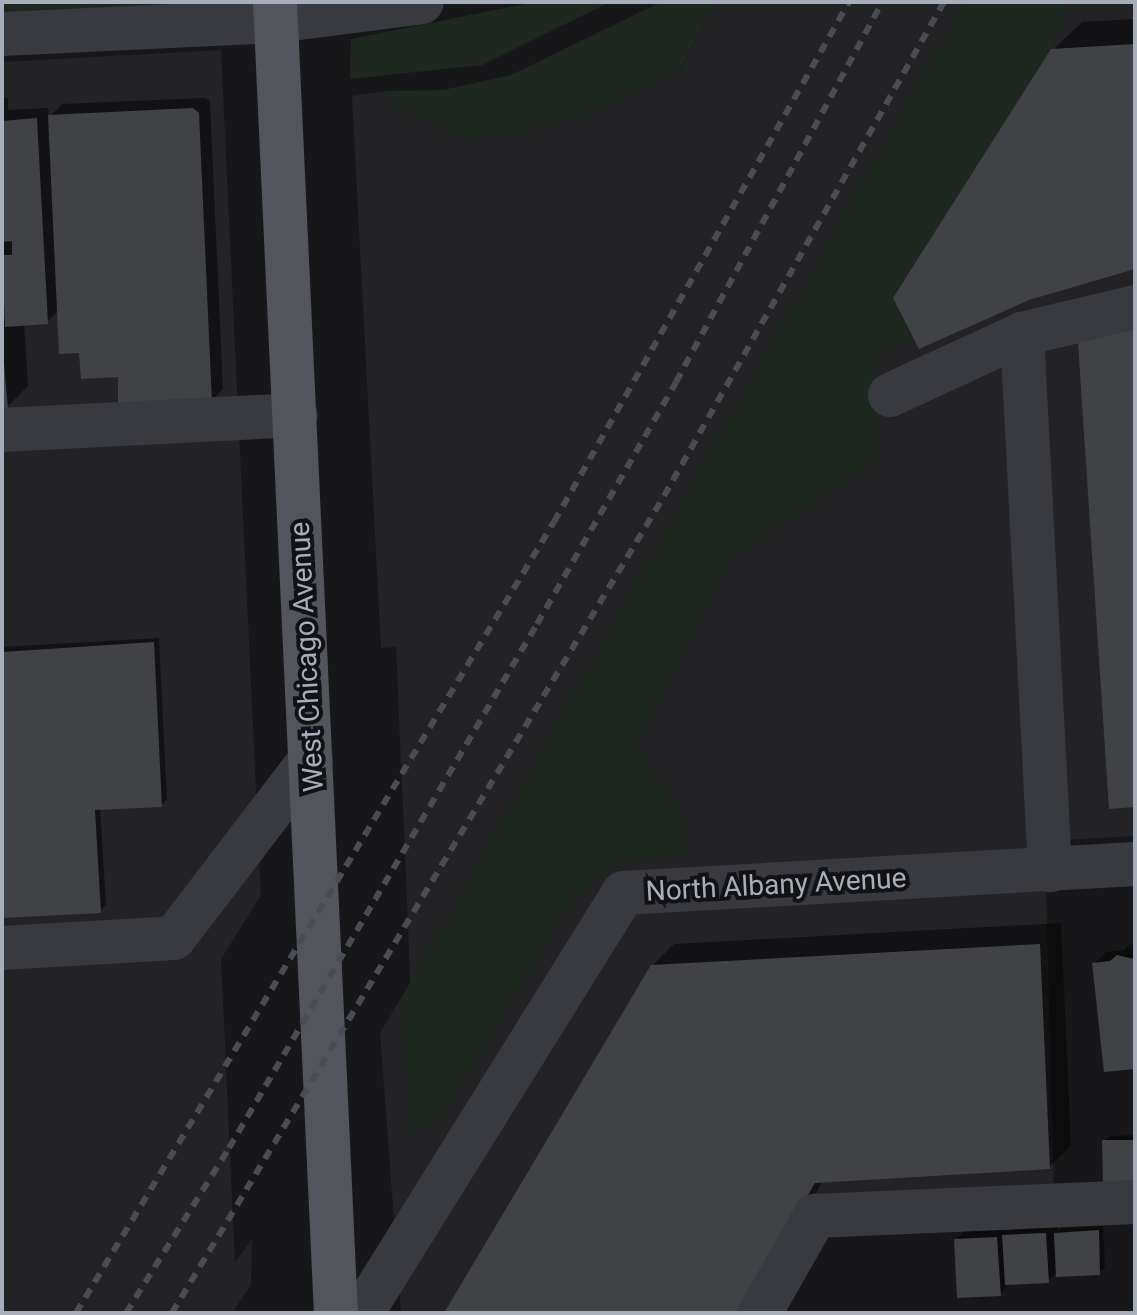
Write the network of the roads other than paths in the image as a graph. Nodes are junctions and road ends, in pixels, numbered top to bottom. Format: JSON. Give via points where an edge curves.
{"nodes":[{"id":1,"x":422,"y":2,"type":"edge"},
{"id":2,"x":276,"y":12,"type":"edge"},
{"id":3,"x":2,"y":34,"type":"edge"},
{"id":4,"x":1135,"y":307,"type":"edge"},
{"id":5,"x":1022,"y":334,"type":"junction"},
{"id":6,"x":890,"y":395,"type":"dead end"},
{"id":7,"x":296,"y":415,"type":"junction"},
{"id":8,"x":2,"y":430,"type":"edge"},
{"id":9,"x":311,"y":759,"type":"junction"},
{"id":10,"x":1135,"y":864,"type":"edge"},
{"id":11,"x":1050,"y":870,"type":"junction"},
{"id":12,"x":2,"y":948,"type":"edge"},
{"id":13,"x":1135,"y":1202,"type":"edge"},
{"id":14,"x":336,"y":1313,"type":"edge"},
{"id":15,"x":362,"y":1313,"type":"edge"},
{"id":16,"x":760,"y":1313,"type":"edge"}],
"edges":[{"from":1,"to":2,"type":"street"},
{"from":2,"to":3,"type":"street"},
{"from":2,"to":7,"type":"main road","name":"West Chicago Avenue"},
{"from":4,"to":5,"type":"street"},
{"from":5,"to":6,"type":"street"},
{"from":5,"to":11,"type":"street"},
{"from":7,"to":8,"type":"street"},
{"from":7,"to":9,"type":"main road","name":"West Chicago Avenue"},
{"from":9,"to":12,"type":"street","via":[[174,938]]},
{"from":9,"to":14,"type":"main road","name":"West Chicago Avenue"},
{"from":10,"to":11,"type":"street","name":"North Albany Avenue"},
{"from":11,"to":15,"type":"street","name":"North Albany Avenue","via":[[623,893]]},
{"from":13,"to":16,"type":"street","via":[[815,1216]]}]}
